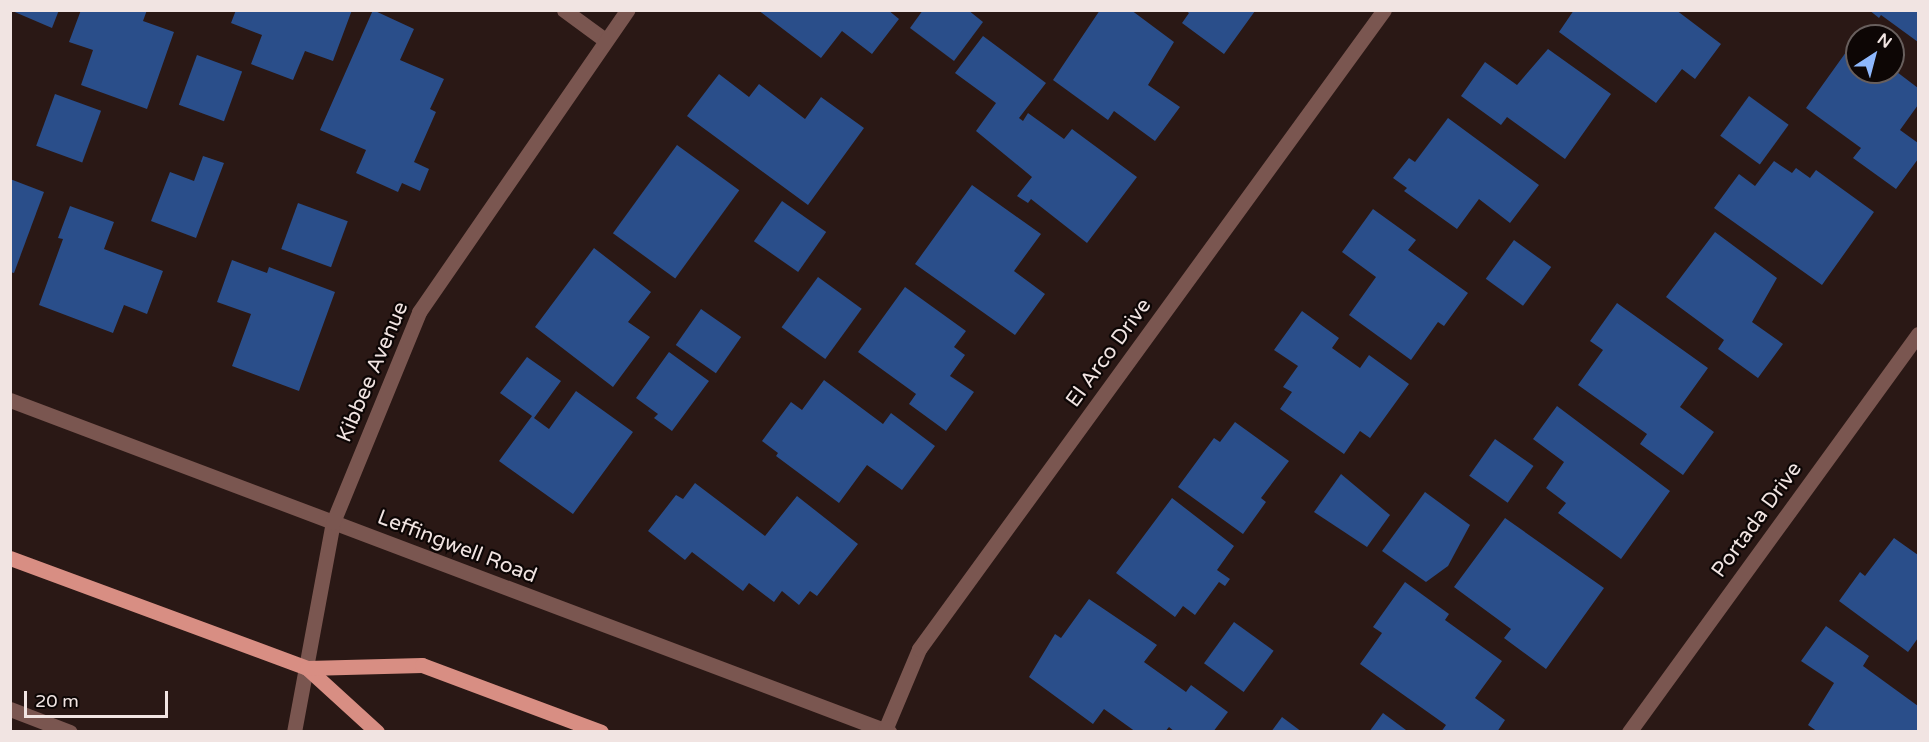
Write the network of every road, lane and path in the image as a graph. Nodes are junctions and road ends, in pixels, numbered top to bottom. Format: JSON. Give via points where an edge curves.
{"nodes":[{"id":1,"x":564,"y":10,"type":"edge"},
{"id":2,"x":627,"y":10,"type":"edge"},
{"id":3,"x":1384,"y":10,"type":"edge"},
{"id":4,"x":605,"y":40,"type":"junction"},
{"id":5,"x":1918,"y":334,"type":"edge"},
{"id":6,"x":10,"y":400,"type":"edge"},
{"id":7,"x":333,"y":522,"type":"junction"},
{"id":8,"x":10,"y":558,"type":"edge"},
{"id":9,"x":307,"y":668,"type":"junction"},
{"id":10,"x":10,"y":709,"type":"edge"},
{"id":11,"x":887,"y":731,"type":"edge"},
{"id":12,"x":70,"y":732,"type":"edge"},
{"id":13,"x":294,"y":732,"type":"edge"},
{"id":14,"x":377,"y":732,"type":"edge"},
{"id":15,"x":601,"y":732,"type":"edge"},
{"id":16,"x":1629,"y":732,"type":"edge"}],
"edges":[{"from":1,"to":4,"type":"street"},
{"from":2,"to":4,"type":"street","name":"Kibbee Avenue"},
{"from":3,"to":11,"type":"street","name":"El Arco Drive","via":[[919,649]]},
{"from":4,"to":7,"type":"street","name":"Kibbee Avenue","via":[[419,312]]},
{"from":5,"to":16,"type":"street","name":"Portada Drive"},
{"from":6,"to":7,"type":"street","name":"Leffingwell Road"},
{"from":7,"to":9,"type":"street","name":"Kibbee Avenue"},
{"from":7,"to":11,"type":"street","name":"Leffingwell Road"},
{"from":8,"to":9,"type":"main road"},
{"from":9,"to":13,"type":"street","name":"Kibbee Avenue"},
{"from":9,"to":14,"type":"main road"},
{"from":9,"to":15,"type":"main road","via":[[422,665]]},
{"from":10,"to":12,"type":"street"}]}
